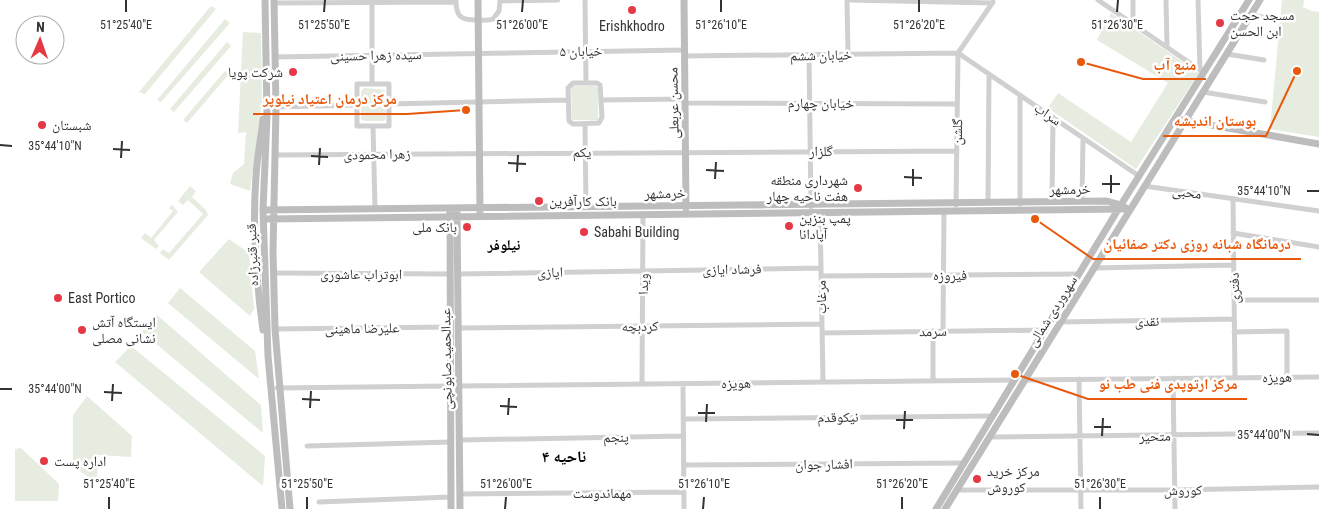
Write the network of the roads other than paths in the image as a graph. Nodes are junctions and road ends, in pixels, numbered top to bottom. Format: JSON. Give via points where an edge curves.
{"nodes":[{"id":1,"x":265,"y":0,"type":"edge"},
{"id":2,"x":478,"y":0,"type":"edge"},
{"id":3,"x":558,"y":0,"type":"edge"},
{"id":4,"x":585,"y":0,"type":"edge"},
{"id":5,"x":684,"y":0,"type":"edge"},
{"id":6,"x":849,"y":0,"type":"edge"},
{"id":7,"x":1133,"y":0,"type":"edge"},
{"id":8,"x":1166,"y":0,"type":"edge"},
{"id":9,"x":1198,"y":0,"type":"edge"},
{"id":10,"x":1248,"y":0,"type":"edge"},
{"id":11,"x":1260,"y":0,"type":"edge"},
{"id":12,"x":372,"y":1,"type":"edge"},
{"id":13,"x":456,"y":1,"type":"edge"},
{"id":14,"x":500,"y":1,"type":"edge"},
{"id":15,"x":993,"y":1,"type":"edge"},
{"id":16,"x":1101,"y":1,"type":"edge"},
{"id":17,"x":274,"y":2,"type":"edge"},
{"id":18,"x":1251,"y":15,"type":"junction"},
{"id":19,"x":1267,"y":18,"type":"dead end"},
{"id":20,"x":478,"y":20,"type":"junction"},
{"id":21,"x":1133,"y":24,"type":"junction"},
{"id":22,"x":1167,"y":46,"type":"junction"},
{"id":23,"x":586,"y":51,"type":"junction"},
{"id":24,"x":478,"y":53,"type":"junction"},
{"id":25,"x":684,"y":53,"type":"junction"},
{"id":26,"x":958,"y":53,"type":"junction"},
{"id":27,"x":848,"y":54,"type":"junction"},
{"id":28,"x":1227,"y":54,"type":"junction"},
{"id":29,"x":372,"y":55,"type":"junction"},
{"id":30,"x":809,"y":55,"type":"junction"},
{"id":31,"x":275,"y":57,"type":"junction"},
{"id":32,"x":1264,"y":60,"type":"dead end"},
{"id":33,"x":1202,"y":71,"type":"junction"},
{"id":34,"x":989,"y":74,"type":"junction"},
{"id":35,"x":586,"y":83,"type":"junction"},
{"id":36,"x":372,"y":84,"type":"junction"},
{"id":37,"x":267,"y":92,"type":"junction"},
{"id":38,"x":1203,"y":92,"type":"junction"},
{"id":39,"x":1020,"y":95,"type":"junction"},
{"id":40,"x":568,"y":100,"type":"junction"},
{"id":41,"x":602,"y":100,"type":"junction"},
{"id":42,"x":685,"y":101,"type":"junction"},
{"id":43,"x":1265,"y":102,"type":"dead end"},
{"id":44,"x":479,"y":103,"type":"junction"},
{"id":45,"x":389,"y":104,"type":"junction"},
{"id":46,"x":809,"y":104,"type":"junction"},
{"id":47,"x":957,"y":104,"type":"junction"},
{"id":48,"x":357,"y":105,"type":"junction"},
{"id":49,"x":276,"y":107,"type":"junction"},
{"id":50,"x":1053,"y":117,"type":"junction"},
{"id":51,"x":1176,"y":117,"type":"junction"},
{"id":52,"x":1184,"y":122,"type":"junction"},
{"id":53,"x":585,"y":124,"type":"junction"},
{"id":54,"x":373,"y":126,"type":"junction"},
{"id":55,"x":1084,"y":138,"type":"junction"},
{"id":56,"x":1319,"y":144,"type":"edge"},
{"id":57,"x":686,"y":151,"type":"junction"},
{"id":58,"x":810,"y":151,"type":"junction"},
{"id":59,"x":957,"y":151,"type":"junction"},
{"id":60,"x":479,"y":152,"type":"junction"},
{"id":61,"x":586,"y":152,"type":"junction"},
{"id":62,"x":375,"y":154,"type":"junction"},
{"id":63,"x":275,"y":155,"type":"junction"},
{"id":64,"x":1137,"y":178,"type":"junction"},
{"id":65,"x":1144,"y":186,"type":"junction"},
{"id":66,"x":1233,"y":199,"type":"junction"},
{"id":67,"x":988,"y":202,"type":"junction"},
{"id":68,"x":1052,"y":202,"type":"junction"},
{"id":69,"x":1082,"y":202,"type":"junction"},
{"id":70,"x":586,"y":206,"type":"junction"},
{"id":71,"x":686,"y":206,"type":"junction"},
{"id":72,"x":1020,"y":206,"type":"junction"},
{"id":73,"x":480,"y":207,"type":"junction"},
{"id":74,"x":956,"y":207,"type":"junction"},
{"id":75,"x":1120,"y":207,"type":"junction"},
{"id":76,"x":453,"y":208,"type":"junction"},
{"id":77,"x":811,"y":208,"type":"junction"},
{"id":78,"x":820,"y":208,"type":"junction"},
{"id":79,"x":375,"y":209,"type":"junction"},
{"id":80,"x":794,"y":209,"type":"junction"},
{"id":81,"x":263,"y":210,"type":"junction"},
{"id":82,"x":274,"y":210,"type":"junction"},
{"id":83,"x":1129,"y":210,"type":"junction"},
{"id":84,"x":944,"y":211,"type":"junction"},
{"id":85,"x":1319,"y":211,"type":"edge"},
{"id":86,"x":643,"y":214,"type":"junction"},
{"id":87,"x":686,"y":214,"type":"junction"},
{"id":88,"x":480,"y":216,"type":"junction"},
{"id":89,"x":453,"y":217,"type":"junction"},
{"id":90,"x":264,"y":219,"type":"junction"},
{"id":91,"x":273,"y":219,"type":"junction"},
{"id":92,"x":1233,"y":234,"type":"junction"},
{"id":93,"x":1319,"y":247,"type":"edge"},
{"id":94,"x":1233,"y":265,"type":"junction"},
{"id":95,"x":821,"y":268,"type":"junction"},
{"id":96,"x":1094,"y":268,"type":"junction"},
{"id":97,"x":643,"y":271,"type":"junction"},
{"id":98,"x":273,"y":273,"type":"junction"},
{"id":99,"x":454,"y":274,"type":"junction"},
{"id":100,"x":1078,"y":274,"type":"junction"},
{"id":101,"x":944,"y":275,"type":"junction"},
{"id":102,"x":821,"y":276,"type":"junction"},
{"id":103,"x":1234,"y":300,"type":"junction"},
{"id":104,"x":1319,"y":300,"type":"edge"},
{"id":105,"x":1234,"y":319,"type":"junction"},
{"id":106,"x":1060,"y":322,"type":"junction"},
{"id":107,"x":822,"y":324,"type":"junction"},
{"id":108,"x":643,"y":326,"type":"junction"},
{"id":109,"x":454,"y":327,"type":"junction"},
{"id":110,"x":275,"y":329,"type":"junction"},
{"id":111,"x":1045,"y":330,"type":"junction"},
{"id":112,"x":933,"y":331,"type":"junction"},
{"id":113,"x":943,"y":331,"type":"junction"},
{"id":114,"x":1234,"y":332,"type":"junction"},
{"id":115,"x":822,"y":333,"type":"junction"},
{"id":116,"x":268,"y":356,"type":"junction"},
{"id":117,"x":1287,"y":377,"type":"junction"},
{"id":118,"x":1319,"y":377,"type":"edge"},
{"id":119,"x":1173,"y":378,"type":"junction"},
{"id":120,"x":1235,"y":378,"type":"junction"},
{"id":121,"x":1079,"y":379,"type":"junction"},
{"id":122,"x":1014,"y":380,"type":"junction"},
{"id":123,"x":1024,"y":380,"type":"junction"},
{"id":124,"x":933,"y":381,"type":"junction"},
{"id":125,"x":823,"y":382,"type":"junction"},
{"id":126,"x":642,"y":384,"type":"junction"},
{"id":127,"x":683,"y":384,"type":"junction"},
{"id":128,"x":450,"y":386,"type":"junction"},
{"id":129,"x":459,"y":386,"type":"junction"},
{"id":130,"x":276,"y":388,"type":"junction"},
{"id":131,"x":992,"y":416,"type":"junction"},
{"id":132,"x":683,"y":419,"type":"junction"},
{"id":133,"x":1319,"y":433,"type":"edge"},
{"id":134,"x":683,"y":436,"type":"junction"},
{"id":135,"x":1080,"y":436,"type":"junction"},
{"id":136,"x":1174,"y":436,"type":"junction"},
{"id":137,"x":990,"y":437,"type":"junction"},
{"id":138,"x":460,"y":440,"type":"junction"},
{"id":139,"x":451,"y":442,"type":"junction"},
{"id":140,"x":307,"y":446,"type":"dead end"},
{"id":141,"x":964,"y":463,"type":"junction"},
{"id":142,"x":684,"y":465,"type":"junction"},
{"id":143,"x":1319,"y":488,"type":"edge"},
{"id":144,"x":957,"y":490,"type":"junction"},
{"id":145,"x":1080,"y":490,"type":"junction"},
{"id":146,"x":1174,"y":490,"type":"junction"},
{"id":147,"x":684,"y":492,"type":"junction"},
{"id":148,"x":460,"y":494,"type":"junction"},
{"id":149,"x":451,"y":497,"type":"junction"},
{"id":150,"x":319,"y":502,"type":"dead end"},
{"id":151,"x":282,"y":509,"type":"edge"},
{"id":152,"x":290,"y":509,"type":"edge"},
{"id":153,"x":451,"y":509,"type":"edge"},
{"id":154,"x":460,"y":509,"type":"edge"},
{"id":155,"x":684,"y":509,"type":"edge"},
{"id":156,"x":936,"y":509,"type":"edge"},
{"id":157,"x":946,"y":509,"type":"edge"},
{"id":158,"x":1081,"y":509,"type":"edge"},
{"id":159,"x":1175,"y":509,"type":"edge"}],
"edges":[{"from":1,"to":37,"type":"main road","name":"قنبر قنبرزاده"},
{"from":2,"to":20,"type":"main road"},
{"from":3,"to":14,"type":"street"},
{"from":4,"to":23,"type":"street"},
{"from":5,"to":25,"type":"main road","name":"محسن عربعلی"},
{"from":6,"to":15,"type":"street"},
{"from":6,"to":27,"type":"street"},
{"from":7,"to":21,"type":"street"},
{"from":8,"to":22,"type":"street"},
{"from":9,"to":33,"type":"street"},
{"from":10,"to":33,"type":"main road","name":"سهروردی شمالی"},
{"from":11,"to":18,"type":"main road","name":"سهروردی شمالی"},
{"from":12,"to":13,"type":"street"},
{"from":12,"to":17,"type":"street"},
{"from":12,"to":29,"type":"street"},
{"from":13,"to":20,"type":"street","via":[[457,12],[462,18]]},
{"from":14,"to":20,"type":"street","via":[[496,16],[490,20]]},
{"from":15,"to":26,"type":"street"},
{"from":16,"to":21,"type":"street"},
{"from":17,"to":31,"type":"main road","name":"قنبر قنبرزاده"},
{"from":18,"to":19,"type":"street"},
{"from":18,"to":28,"type":"main road","name":"سهروردی شمالی"},
{"from":20,"to":24,"type":"main road"},
{"from":21,"to":22,"type":"street"},
{"from":22,"to":33,"type":"street"},
{"from":23,"to":24,"type":"street","name":"خیابان ۵"},
{"from":23,"to":25,"type":"street","name":"خیابان ۵"},
{"from":23,"to":35,"type":"street"},
{"from":24,"to":29,"type":"street","name":"سیده زهرا حسینی"},
{"from":24,"to":44,"type":"main road"},
{"from":25,"to":30,"type":"street","name":"خیابان ششم"},
{"from":25,"to":42,"type":"main road","name":"محسن عربعلی"},
{"from":26,"to":27,"type":"street","name":"خیابان ششم"},
{"from":26,"to":34,"type":"street","name":"سراب"},
{"from":26,"to":47,"type":"street","name":"گلشن"},
{"from":27,"to":30,"type":"street","name":"خیابان ششم"},
{"from":28,"to":32,"type":"street"},
{"from":28,"to":38,"type":"main road","name":"سهروردی شمالی"},
{"from":29,"to":31,"type":"street","name":"سیده زهرا حسینی"},
{"from":29,"to":36,"type":"street"},
{"from":30,"to":46,"type":"street"},
{"from":31,"to":49,"type":"main road","name":"قنبر قنبرزاده"},
{"from":33,"to":51,"type":"main road","name":"سهروردی شمالی"},
{"from":34,"to":39,"type":"street","name":"سراب"},
{"from":34,"to":67,"type":"street"},
{"from":35,"to":40,"type":"street","via":[[569,85]]},
{"from":35,"to":41,"type":"street","via":[[600,85]]},
{"from":36,"to":45,"type":"street","via":[[389,84]]},
{"from":36,"to":48,"type":"street","via":[[357,84]]},
{"from":37,"to":81,"type":"main road","name":"قنبر قنبرزاده"},
{"from":37,"to":116,"type":"main road","via":[[256,170],[255,203],[257,284]]},
{"from":38,"to":43,"type":"street"},
{"from":38,"to":52,"type":"main road","name":"سهروردی شمالی"},
{"from":39,"to":50,"type":"street","name":"سراب"},
{"from":39,"to":72,"type":"street"},
{"from":40,"to":44,"type":"street"},
{"from":40,"to":53,"type":"street","via":[[569,121]]},
{"from":41,"to":42,"type":"street","name":"خیابان چهارم"},
{"from":41,"to":53,"type":"street","via":[[601,122]]},
{"from":42,"to":46,"type":"street","name":"خیابان چهارم"},
{"from":42,"to":57,"type":"main road","name":"محسن عربعلی"},
{"from":44,"to":45,"type":"street"},
{"from":44,"to":60,"type":"main road"},
{"from":45,"to":54,"type":"street","via":[[389,126]]},
{"from":46,"to":47,"type":"street","name":"خیابان چهارم"},
{"from":46,"to":58,"type":"street"},
{"from":47,"to":59,"type":"street","name":"گلشن"},
{"from":48,"to":49,"type":"street"},
{"from":48,"to":54,"type":"street","via":[[357,126]]},
{"from":49,"to":63,"type":"main road","name":"قنبر قنبرزاده"},
{"from":50,"to":55,"type":"street","name":"سراب"},
{"from":50,"to":68,"type":"street"},
{"from":51,"to":52,"type":"main road"},
{"from":51,"to":64,"type":"main road","name":"سهروردی شمالی"},
{"from":52,"to":56,"type":"main road"},
{"from":52,"to":65,"type":"main road","name":"سهروردی شمالی"},
{"from":53,"to":61,"type":"street"},
{"from":54,"to":62,"type":"street"},
{"from":55,"to":64,"type":"street","name":"سراب"},
{"from":55,"to":69,"type":"street"},
{"from":57,"to":58,"type":"street","name":"گلزار"},
{"from":57,"to":61,"type":"street","name":"یکم"},
{"from":57,"to":71,"type":"main road","name":"محسن عربعلی"},
{"from":58,"to":59,"type":"street","name":"گلزار"},
{"from":58,"to":77,"type":"street"},
{"from":59,"to":74,"type":"street","name":"گلشن"},
{"from":60,"to":61,"type":"street","name":"یکم"},
{"from":60,"to":62,"type":"street","name":"زهرا محمودی"},
{"from":60,"to":73,"type":"main road"},
{"from":61,"to":70,"type":"street"},
{"from":62,"to":63,"type":"street","name":"زهرا محمودی"},
{"from":62,"to":79,"type":"street"},
{"from":63,"to":82,"type":"main road","name":"قنبر قنبرزاده"},
{"from":64,"to":65,"type":"main road"},
{"from":64,"to":75,"type":"main road","name":"سهروردی شمالی"},
{"from":65,"to":66,"type":"street","name":"محبی"},
{"from":65,"to":83,"type":"main road","name":"سهروردی شمالی"},
{"from":66,"to":85,"type":"street","name":"محبی"},
{"from":66,"to":92,"type":"street","name":"دفتری"},
{"from":67,"to":72,"type":"main road","name":"خرمشهر"},
{"from":67,"to":74,"type":"main road","name":"خرمشهر"},
{"from":68,"to":69,"type":"main road","name":"خرمشهر"},
{"from":68,"to":72,"type":"main road","name":"خرمشهر"},
{"from":69,"to":75,"type":"main road","name":"خرمشهر","via":[[1107,201]]},
{"from":70,"to":71,"type":"main road","name":"خرمشهر"},
{"from":70,"to":73,"type":"main road","name":"خرمشهر"},
{"from":71,"to":80,"type":"main road","name":"خرمشهر"},
{"from":71,"to":87,"type":"main road","name":"محسن عربعلی"},
{"from":72,"to":74,"type":"main road","name":"خرمشهر"},
{"from":72,"to":75,"type":"main road","name":"خرمشهر"},
{"from":73,"to":76,"type":"main road","name":"خرمشهر"},
{"from":73,"to":88,"type":"main road"},
{"from":74,"to":78,"type":"main road","name":"خرمشهر"},
{"from":74,"to":84,"type":"main road","name":"خرمشهر"},
{"from":75,"to":83,"type":"main road","name":"خرمشهر"},
{"from":75,"to":100,"type":"main road","name":"سهروردی شمالی"},
{"from":76,"to":79,"type":"main road","name":"خرمشهر"},
{"from":76,"to":89,"type":"main road","name":"عبدالحمید صابونچی"},
{"from":77,"to":78,"type":"main road","name":"خرمشهر"},
{"from":77,"to":80,"type":"main road","name":"خرمشهر"},
{"from":78,"to":84,"type":"main road","name":"خرمشهر"},
{"from":78,"to":95,"type":"street","name":"مرغاب"},
{"from":79,"to":82,"type":"main road","name":"خرمشهر"},
{"from":80,"to":87,"type":"main road","name":"خرمشهر"},
{"from":81,"to":82,"type":"main road","name":"خرمشهر"},
{"from":81,"to":90,"type":"main road","name":"قنبر قنبرزاده"},
{"from":82,"to":91,"type":"main road","name":"قنبر قنبرزاده"},
{"from":83,"to":96,"type":"main road","name":"سهروردی شمالی"},
{"from":84,"to":101,"type":"street"},
{"from":86,"to":87,"type":"main road","name":"خرمشهر"},
{"from":86,"to":88,"type":"main road","name":"خرمشهر"},
{"from":86,"to":97,"type":"street","name":"ویدا"},
{"from":88,"to":89,"type":"main road","name":"خرمشهر"},
{"from":89,"to":91,"type":"main road","name":"خرمشهر"},
{"from":89,"to":99,"type":"main road","name":"عبدالحمید صابونچی"},
{"from":90,"to":91,"type":"main road","name":"خرمشهر"},
{"from":90,"to":116,"type":"main road","name":"قنبر قنبرزاده"},
{"from":91,"to":98,"type":"main road","name":"قنبر قنبرزاده"},
{"from":92,"to":93,"type":"street"},
{"from":92,"to":94,"type":"street","name":"دفتری"},
{"from":94,"to":96,"type":"street"},
{"from":94,"to":103,"type":"street","name":"دفتری"},
{"from":95,"to":97,"type":"street","name":"فرشاد ایازی"},
{"from":95,"to":102,"type":"street","name":"مرغاب"},
{"from":96,"to":106,"type":"main road","name":"سهروردی شمالی"},
{"from":97,"to":99,"type":"street","name":"ایازی"},
{"from":97,"to":108,"type":"street","name":"ویدا"},
{"from":98,"to":99,"type":"street","name":"ابوتراب عاشوری"},
{"from":98,"to":110,"type":"main road","name":"قنبر قنبرزاده"},
{"from":99,"to":109,"type":"main road","name":"عبدالحمید صابونچی"},
{"from":100,"to":101,"type":"street","name":"فیروزه"},
{"from":100,"to":111,"type":"main road","name":"سهروردی شمالی"},
{"from":101,"to":102,"type":"street","name":"فیروزه"},
{"from":101,"to":113,"type":"street"},
{"from":102,"to":107,"type":"street","name":"مرغاب"},
{"from":103,"to":104,"type":"street"},
{"from":103,"to":105,"type":"street","name":"دفتری"},
{"from":105,"to":106,"type":"street","name":"نقدی"},
{"from":105,"to":114,"type":"street","name":"دفتری"},
{"from":106,"to":123,"type":"main road","name":"سهروردی شمالی"},
{"from":107,"to":108,"type":"street","name":"کردبچه"},
{"from":107,"to":115,"type":"street","name":"مرغاب"},
{"from":108,"to":109,"type":"street","name":"کردبچه"},
{"from":108,"to":126,"type":"street","name":"ویدا"},
{"from":109,"to":110,"type":"street","name":"علیرضا ماهینی"},
{"from":109,"to":128,"type":"main road","name":"عبدالحمید صابونچی"},
{"from":109,"to":129,"type":"main road","name":"عبدالحمید صابونچی"},
{"from":110,"to":130,"type":"main road","name":"قنبر قنبرزاده"},
{"from":111,"to":113,"type":"street","name":"سرمد"},
{"from":111,"to":122,"type":"main road","name":"سهروردی شمالی"},
{"from":112,"to":113,"type":"street","name":"سرمد"},
{"from":112,"to":115,"type":"street","name":"سرمد"},
{"from":112,"to":124,"type":"street"},
{"from":114,"to":117,"type":"street","via":[[1286,332]]},
{"from":114,"to":120,"type":"street","name":"دفتری"},
{"from":115,"to":125,"type":"street","name":"مرغاب"},
{"from":116,"to":130,"type":"main road","name":"قنبر قنبرزاده"},
{"from":117,"to":118,"type":"street","name":"هویزه"},
{"from":117,"to":120,"type":"street","name":"هویزه"},
{"from":119,"to":120,"type":"street","name":"هویزه"},
{"from":119,"to":121,"type":"street","name":"هویزه"},
{"from":119,"to":136,"type":"street"},
{"from":121,"to":123,"type":"street","name":"هویزه"},
{"from":121,"to":135,"type":"street"},
{"from":122,"to":123,"type":"main road"},
{"from":122,"to":124,"type":"street","name":"هویزه"},
{"from":122,"to":131,"type":"main road","name":"سهروردی شمالی"},
{"from":123,"to":137,"type":"main road","name":"سهروردی شمالی"},
{"from":124,"to":125,"type":"street","name":"هویزه"},
{"from":125,"to":127,"type":"street","name":"هویزه"},
{"from":126,"to":127,"type":"street","name":"هویزه"},
{"from":126,"to":129,"type":"street","name":"هویزه"},
{"from":127,"to":132,"type":"street"},
{"from":128,"to":129,"type":"main road"},
{"from":128,"to":130,"type":"street"},
{"from":128,"to":139,"type":"main road","name":"عبدالحمید صابونچی"},
{"from":129,"to":138,"type":"main road","name":"عبدالحمید صابونچی"},
{"from":130,"to":151,"type":"main road","name":"قنبر قنبرزاده"},
{"from":130,"to":152,"type":"main road","name":"قنبر قنبرزاده"},
{"from":131,"to":132,"type":"street","name":"نیکوقدم"},
{"from":131,"to":141,"type":"main road","name":"سهروردی شمالی"},
{"from":132,"to":134,"type":"street"},
{"from":133,"to":136,"type":"street","name":"متحیر"},
{"from":134,"to":138,"type":"street","name":"پنجم"},
{"from":134,"to":142,"type":"street"},
{"from":135,"to":136,"type":"street","name":"متحیر"},
{"from":135,"to":137,"type":"street","name":"متحیر"},
{"from":135,"to":145,"type":"street"},
{"from":136,"to":146,"type":"street"},
{"from":137,"to":144,"type":"main road","name":"سهروردی شمالی"},
{"from":138,"to":148,"type":"main road","name":"عبدالحمید صابونچی"},
{"from":139,"to":140,"type":"street"},
{"from":139,"to":149,"type":"main road","name":"عبدالحمید صابونچی"},
{"from":141,"to":142,"type":"street","name":"افشار جوان"},
{"from":141,"to":156,"type":"main road","name":"سهروردی شمالی"},
{"from":142,"to":147,"type":"street"},
{"from":143,"to":146,"type":"street","name":"کوروش"},
{"from":144,"to":145,"type":"street","name":"کوروش"},
{"from":144,"to":157,"type":"main road","name":"سهروردی شمالی"},
{"from":145,"to":146,"type":"street","name":"کوروش"},
{"from":145,"to":158,"type":"street"},
{"from":146,"to":159,"type":"street"},
{"from":147,"to":148,"type":"street","name":"مهماندوست"},
{"from":147,"to":155,"type":"street"},
{"from":148,"to":154,"type":"main road","name":"عبدالحمید صابونچی"},
{"from":149,"to":150,"type":"street"},
{"from":149,"to":153,"type":"main road","name":"عبدالحمید صابونچی"}]}
